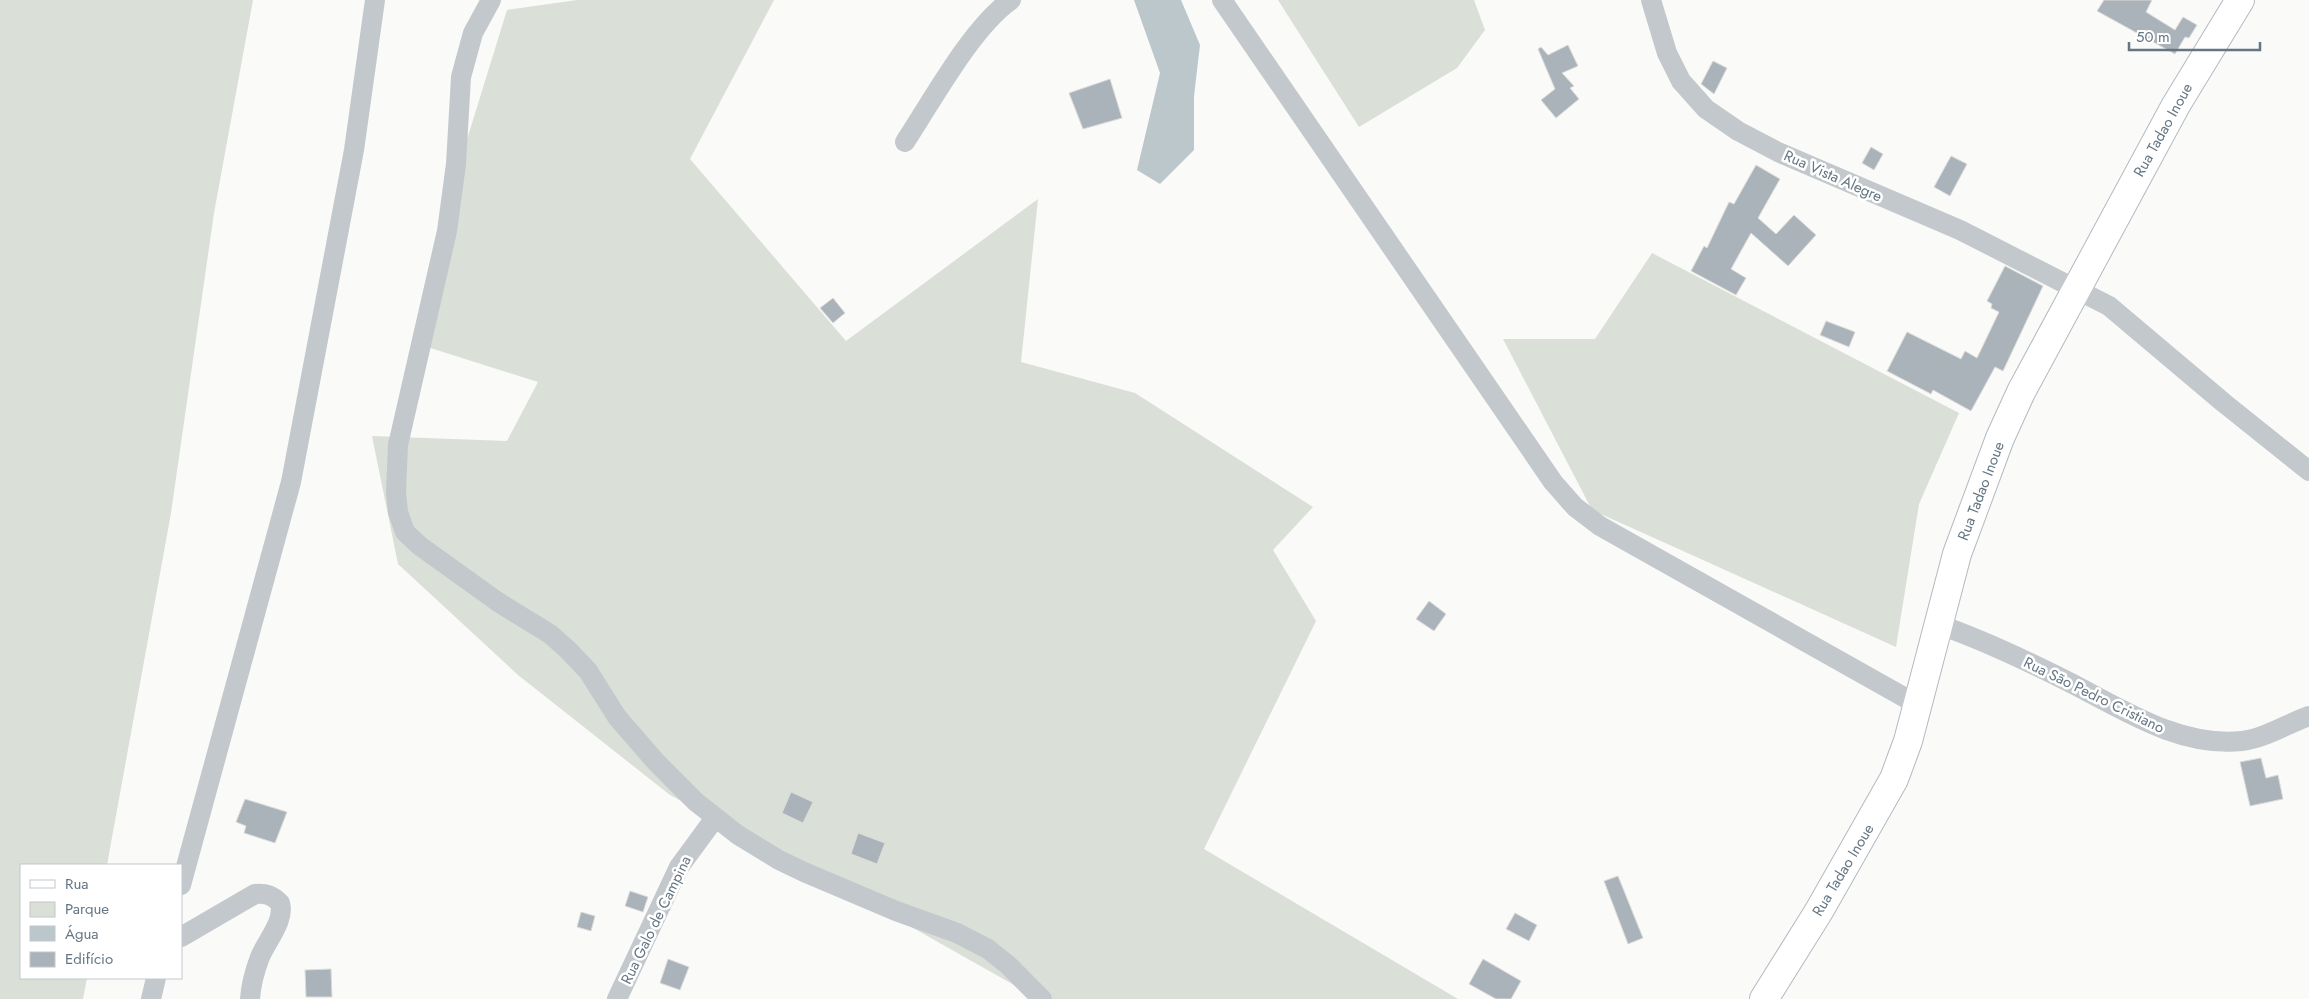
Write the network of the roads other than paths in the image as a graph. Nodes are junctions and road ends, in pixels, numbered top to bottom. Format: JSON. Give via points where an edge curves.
{"nodes":[{"id":1,"x":375,"y":0,"type":"edge"},
{"id":2,"x":492,"y":0,"type":"edge"},
{"id":3,"x":1011,"y":0,"type":"edge"},
{"id":4,"x":1222,"y":0,"type":"edge"},
{"id":5,"x":1651,"y":0,"type":"edge"},
{"id":6,"x":2240,"y":0,"type":"edge"},
{"id":7,"x":905,"y":142,"type":"dead end"},
{"id":8,"x":2076,"y":287,"type":"junction"},
{"id":9,"x":2309,"y":470,"type":"edge"},
{"id":10,"x":1940,"y":625,"type":"junction"},
{"id":11,"x":1918,"y":705,"type":"junction"},
{"id":12,"x":2309,"y":716,"type":"edge"},
{"id":13,"x":716,"y":818,"type":"junction"},
{"id":14,"x":182,"y":881,"type":"edge"},
{"id":15,"x":182,"y":936,"type":"edge"},
{"id":16,"x":156,"y":979,"type":"edge"},
{"id":17,"x":151,"y":999,"type":"edge"},
{"id":18,"x":250,"y":999,"type":"edge"},
{"id":19,"x":617,"y":999,"type":"edge"},
{"id":20,"x":1042,"y":999,"type":"edge"},
{"id":21,"x":1764,"y":999,"type":"edge"}],
"edges":[{"from":1,"to":14,"type":"street","via":[[354,150],[291,482]]},
{"from":2,"to":13,"type":"street","via":[[473,33],[461,77],[456,164],[447,231],[398,445],[396,492],[399,517],[412,540],[498,602],[550,634],[572,654],[588,671],[634,738],[696,802]]},
{"from":3,"to":7,"type":"street","via":[[998,9],[962,54]]},
{"from":4,"to":11,"type":"street","via":[[1553,482],[1575,507],[1600,526]]},
{"from":5,"to":8,"type":"street","name":"Rua Vista Alegre","via":[[1667,53],[1680,81],[1706,109],[1738,131],[1778,152],[1960,230]]},
{"from":6,"to":8,"type":"street","name":"Rua Tadao Inoue","via":[[2176,105]]},
{"from":8,"to":9,"type":"street","name":"Rua Vista Alegre","via":[[2122,316]]},
{"from":8,"to":10,"type":"street","name":"Rua Tadao Inoue","via":[[2000,438],[1957,554]]},
{"from":10,"to":11,"type":"street","name":"Rua Tadao Inoue"},
{"from":10,"to":12,"type":"street","name":"Rua São Pedro Cristiano","via":[[2017,657],[2148,722],[2186,736],[2219,741],[2246,740]]},
{"from":11,"to":21,"type":"street","name":"Rua Tadao Inoue","via":[[1894,779]]},
{"from":13,"to":19,"type":"street","name":"Rua Galo de Campina","via":[[679,867]]},
{"from":13,"to":20,"type":"street","via":[[779,860],[957,933],[988,949]]},
{"from":15,"to":18,"type":"street","via":[[254,894],[272,895],[280,903],[281,917],[260,956]]},
{"from":16,"to":17,"type":"street"}]}
